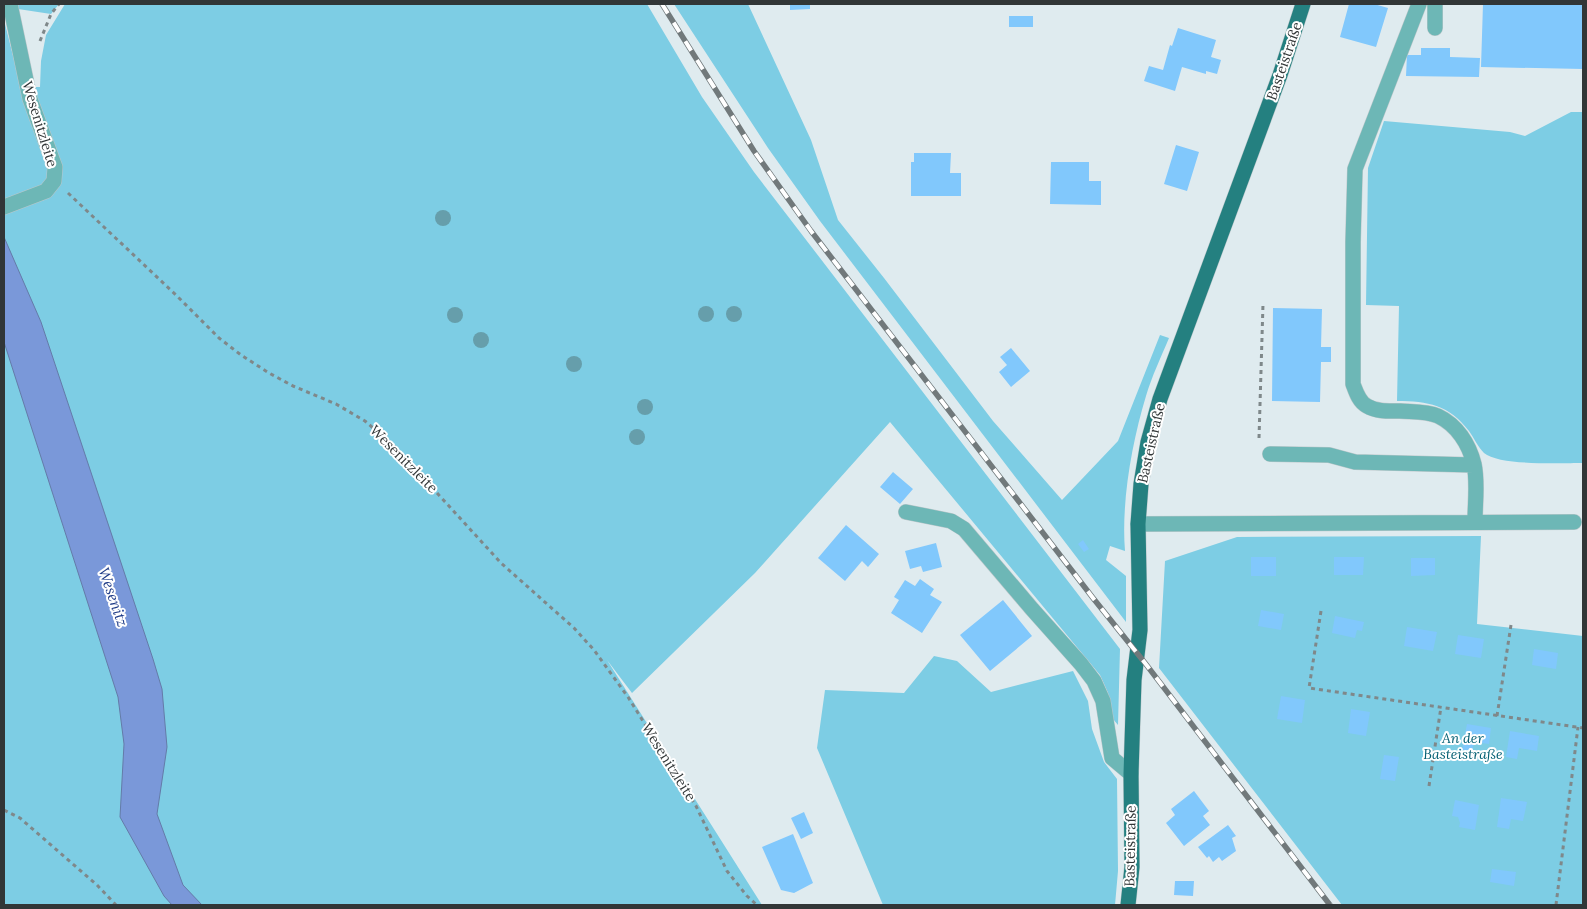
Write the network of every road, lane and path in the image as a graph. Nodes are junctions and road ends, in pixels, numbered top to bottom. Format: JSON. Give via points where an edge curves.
{"nodes":[{"id":1,"x":10,"y":4,"type":"edge"},
{"id":2,"x":1302,"y":4,"type":"edge"},
{"id":3,"x":1419,"y":4,"type":"edge"},
{"id":4,"x":1435,"y":4,"type":"edge"},
{"id":5,"x":1435,"y":28,"type":"dead end"},
{"id":6,"x":54,"y":181,"type":"junction"},
{"id":7,"x":4,"y":207,"type":"edge"},
{"id":8,"x":1263,"y":304,"type":"dead end"},
{"id":9,"x":1270,"y":454,"type":"joint"},
{"id":10,"x":1474,"y":465,"type":"junction"},
{"id":11,"x":906,"y":512,"type":"dead end"},
{"id":12,"x":1475,"y":521,"type":"junction"},
{"id":13,"x":1574,"y":522,"type":"dead end"},
{"id":14,"x":1138,"y":524,"type":"junction"},
{"id":15,"x":1322,"y":611,"type":"dead end"},
{"id":16,"x":1511,"y":625,"type":"dead end"},
{"id":17,"x":1441,"y":707,"type":"junction"},
{"id":18,"x":1497,"y":716,"type":"junction"},
{"id":19,"x":1578,"y":727,"type":"junction"},
{"id":20,"x":1583,"y":728,"type":"edge"},
{"id":21,"x":1131,"y":774,"type":"junction"},
{"id":22,"x":1429,"y":786,"type":"dead end"},
{"id":23,"x":4,"y":810,"type":"edge"},
{"id":24,"x":116,"y":905,"type":"edge"},
{"id":25,"x":757,"y":905,"type":"edge"},
{"id":26,"x":1128,"y":905,"type":"edge"},
{"id":27,"x":1556,"y":905,"type":"edge"}],
"edges":[{"from":1,"to":6,"type":"street","name":"Wesenitzleite","via":[[30,99],[56,167]]},
{"from":2,"to":14,"type":"main road","name":"Basteistraße","via":[[1280,75],[1160,399],[1148,442]]},
{"from":3,"to":10,"type":"street","via":[[1355,169],[1353,384],[1365,406],[1379,411],[1437,415],[1450,423],[1470,450]]},
{"from":4,"to":5,"type":"street"},
{"from":6,"to":7,"type":"street","via":[[46,191]]},
{"from":6,"to":25,"type":"path","name":"Wesenitzleite","via":[[219,338],[241,355],[293,386],[336,404],[365,421],[395,447],[501,563],[574,628],[628,697],[696,806],[728,871]]},
{"from":8,"to":9,"type":"path","via":[[1259,447],[1263,453]]},
{"from":9,"to":10,"type":"street","via":[[1329,455],[1355,462]]},
{"from":10,"to":12,"type":"street"},
{"from":11,"to":21,"type":"street","via":[[951,521],[964,529],[1081,664],[1103,701],[1112,758]]},
{"from":12,"to":13,"type":"street"},
{"from":12,"to":14,"type":"street"},
{"from":14,"to":21,"type":"main road","name":"Basteistraße","via":[[1140,630],[1134,680]]},
{"from":15,"to":17,"type":"path","via":[[1310,688]]},
{"from":16,"to":18,"type":"path"},
{"from":17,"to":18,"type":"path"},
{"from":17,"to":22,"type":"path"},
{"from":18,"to":19,"type":"path"},
{"from":19,"to":20,"type":"path"},
{"from":19,"to":27,"type":"path"},
{"from":21,"to":26,"type":"main road","name":"Basteistraße","via":[[1132,868]]},
{"from":23,"to":24,"type":"path","via":[[20,818]]}]}
